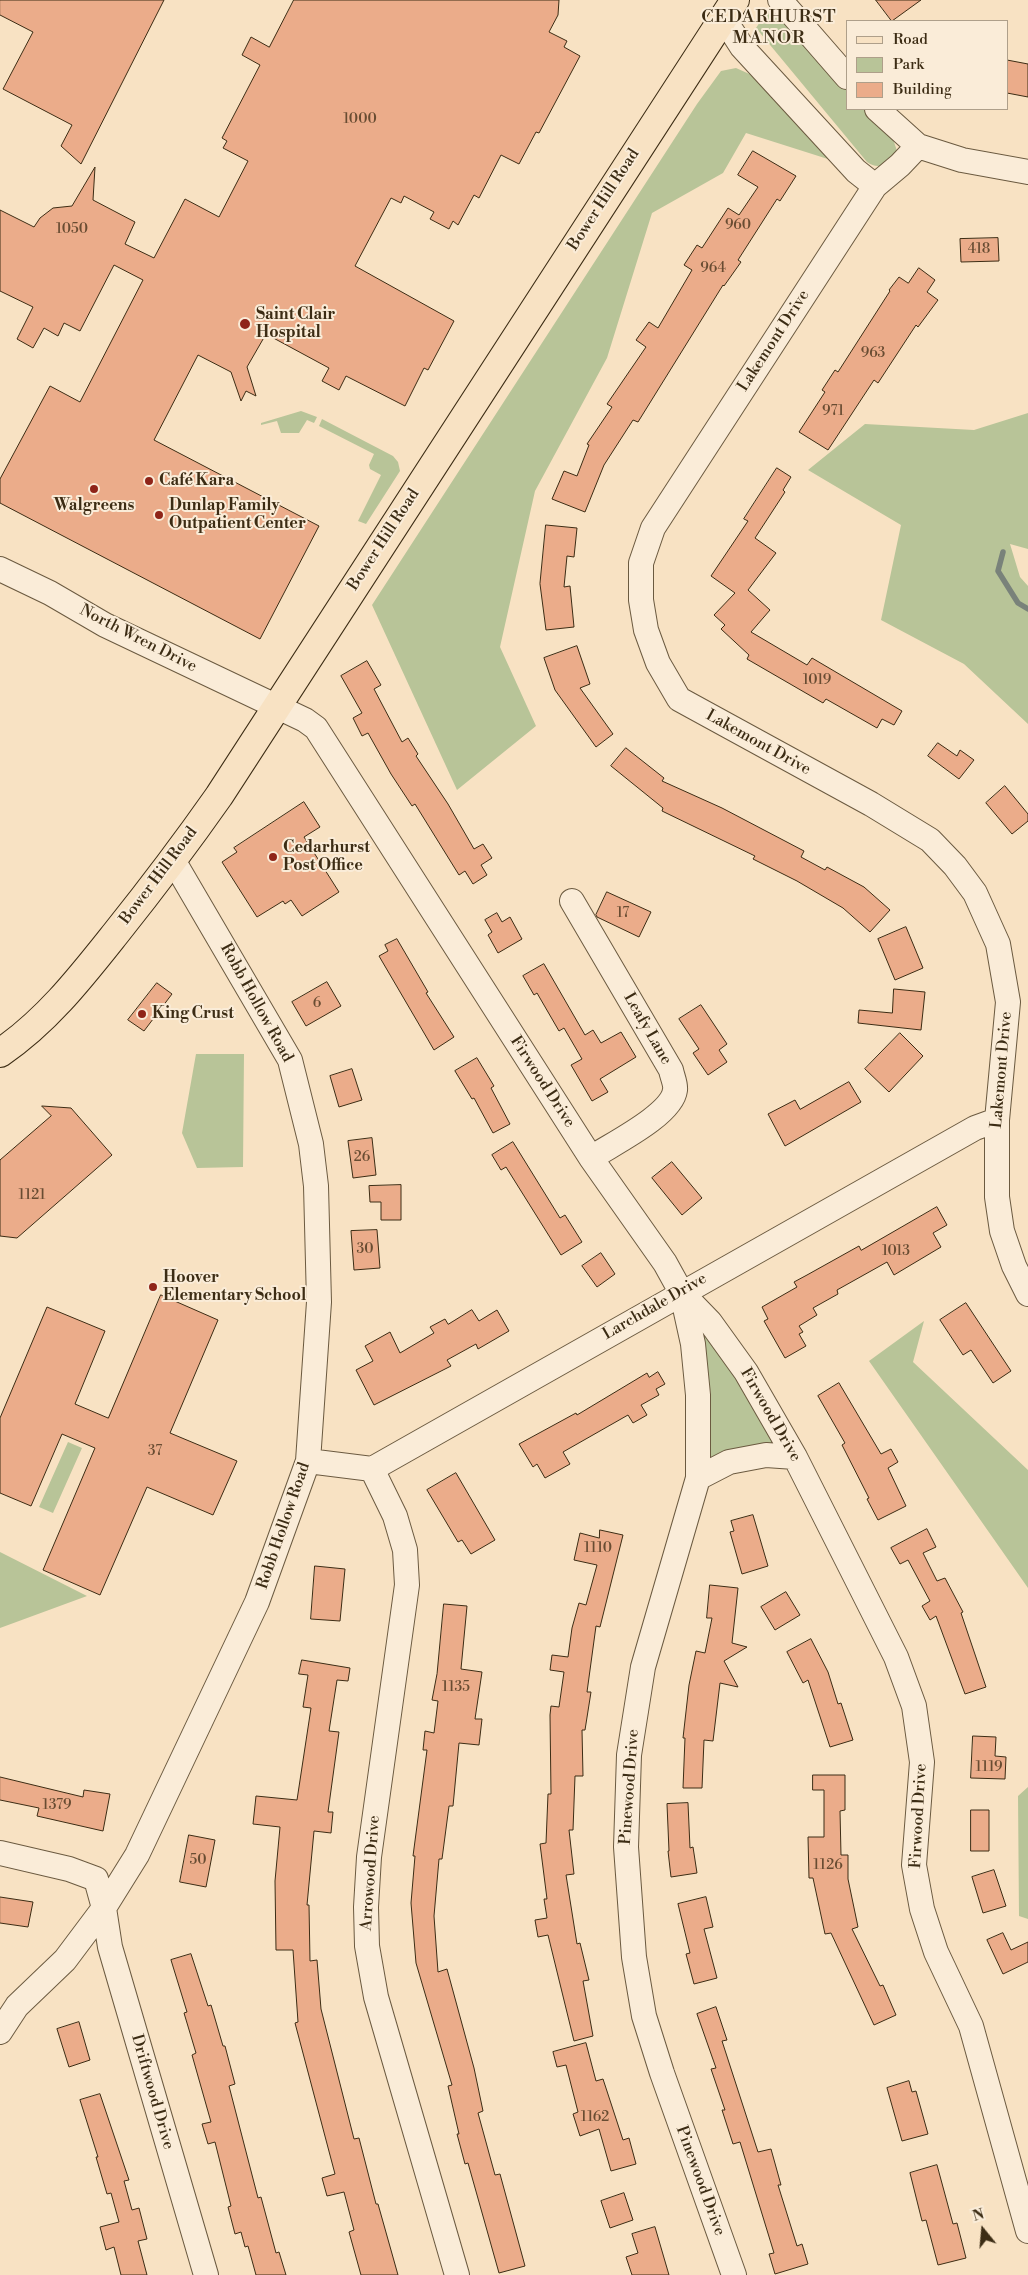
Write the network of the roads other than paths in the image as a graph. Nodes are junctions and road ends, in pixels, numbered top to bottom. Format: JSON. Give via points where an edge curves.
{"nodes":[{"id":1,"x":780,"y":0,"type":"edge"},
{"id":2,"x":729,"y":9,"type":"edge"},
{"id":3,"x":846,"y":76,"type":"edge"},
{"id":4,"x":878,"y":110,"type":"edge"},
{"id":5,"x":918,"y":146,"type":"junction"},
{"id":6,"x":1028,"y":172,"type":"edge"},
{"id":7,"x":875,"y":186,"type":"junction"},
{"id":8,"x":0,"y":568,"type":"edge"},
{"id":9,"x":278,"y":706,"type":"junction"},
{"id":10,"x":174,"y":860,"type":"junction"},
{"id":11,"x":572,"y":902,"type":"dead end"},
{"id":12,"x":0,"y":1053,"type":"edge"},
{"id":13,"x":997,"y":1120,"type":"junction"},
{"id":14,"x":591,"y":1158,"type":"junction"},
{"id":15,"x":682,"y":1292,"type":"junction"},
{"id":16,"x":1028,"y":1294,"type":"edge"},
{"id":17,"x":795,"y":1457,"type":"junction"},
{"id":18,"x":308,"y":1461,"type":"junction"},
{"id":19,"x":372,"y":1468,"type":"junction"},
{"id":20,"x":698,"y":1478,"type":"junction"},
{"id":21,"x":0,"y":1853,"type":"edge"},
{"id":22,"x":104,"y":1908,"type":"junction"},
{"id":23,"x":0,"y":2032,"type":"edge"},
{"id":24,"x":1028,"y":2231,"type":"edge"},
{"id":25,"x":206,"y":2275,"type":"edge"},
{"id":26,"x":457,"y":2275,"type":"edge"},
{"id":27,"x":734,"y":2275,"type":"edge"}],
"edges":[{"from":1,"to":3,"type":"street"},
{"from":2,"to":7,"type":"street","via":[[742,48],[856,171]]},
{"from":2,"to":9,"type":"main road","name":"Bower Hill Road"},
{"from":4,"to":5,"type":"street"},
{"from":5,"to":6,"type":"street","via":[[962,160]]},
{"from":5,"to":7,"type":"street","name":"Lakemont Drive"},
{"from":7,"to":13,"type":"street","name":"Lakemont Drive","via":[[653,528],[641,563],[641,600],[646,630],[655,655],[679,699],[930,840],[975,894],[998,944],[1008,1002]]},
{"from":8,"to":9,"type":"street","name":"North Wren Drive","via":[[105,624]]},
{"from":9,"to":10,"type":"main road","name":"Bower Hill Road"},
{"from":9,"to":14,"type":"street","name":"Firwood Drive","via":[[316,728]]},
{"from":10,"to":12,"type":"main road","name":"Bower Hill Road","via":[[72,989],[41,1021]]},
{"from":10,"to":18,"type":"street","name":"Robb Hollow Road","via":[[290,1060],[312,1144],[319,1302]]},
{"from":11,"to":14,"type":"street","name":"Leafy Lane","via":[[671,1070],[676,1088],[671,1102],[660,1113]]},
{"from":13,"to":15,"type":"street","name":"Larchdale Drive","via":[[975,1128]]},
{"from":13,"to":16,"type":"street","name":"Lakemont Drive","via":[[996,1197],[1014,1266]]},
{"from":14,"to":15,"type":"street","name":"Firwood Drive"},
{"from":15,"to":17,"type":"street","name":"Firwood Drive","via":[[710,1322],[746,1372]]},
{"from":15,"to":19,"type":"street","name":"Larchdale Drive"},
{"from":15,"to":20,"type":"street","name":"Pinewood Drive","via":[[693,1344],[697,1387]]},
{"from":17,"to":20,"type":"street","via":[[766,1455],[729,1462]]},
{"from":17,"to":24,"type":"street","name":"Firwood Drive","via":[[896,1657],[914,1706],[922,1762],[914,1865],[922,1909],[936,1952],[971,2026]]},
{"from":18,"to":19,"type":"street"},
{"from":18,"to":22,"type":"street","name":"Robb Hollow Road","via":[[257,1602],[137,1855]]},
{"from":19,"to":26,"type":"street","name":"Arrowood Drive","via":[[395,1516],[405,1550],[407,1585],[369,1857],[367,1946],[376,1997]]},
{"from":20,"to":27,"type":"street","name":"Pinewood Drive","via":[[643,1667],[629,1755],[626,1847],[634,1957],[644,2016]]},
{"from":21,"to":22,"type":"street","name":"Driftwood Drive","via":[[69,1869],[96,1880]]},
{"from":22,"to":23,"type":"street","name":"Robb Hollow Road","via":[[66,1960],[17,2006]]},
{"from":22,"to":25,"type":"street","name":"Driftwood Drive","via":[[110,1947]]}]}
